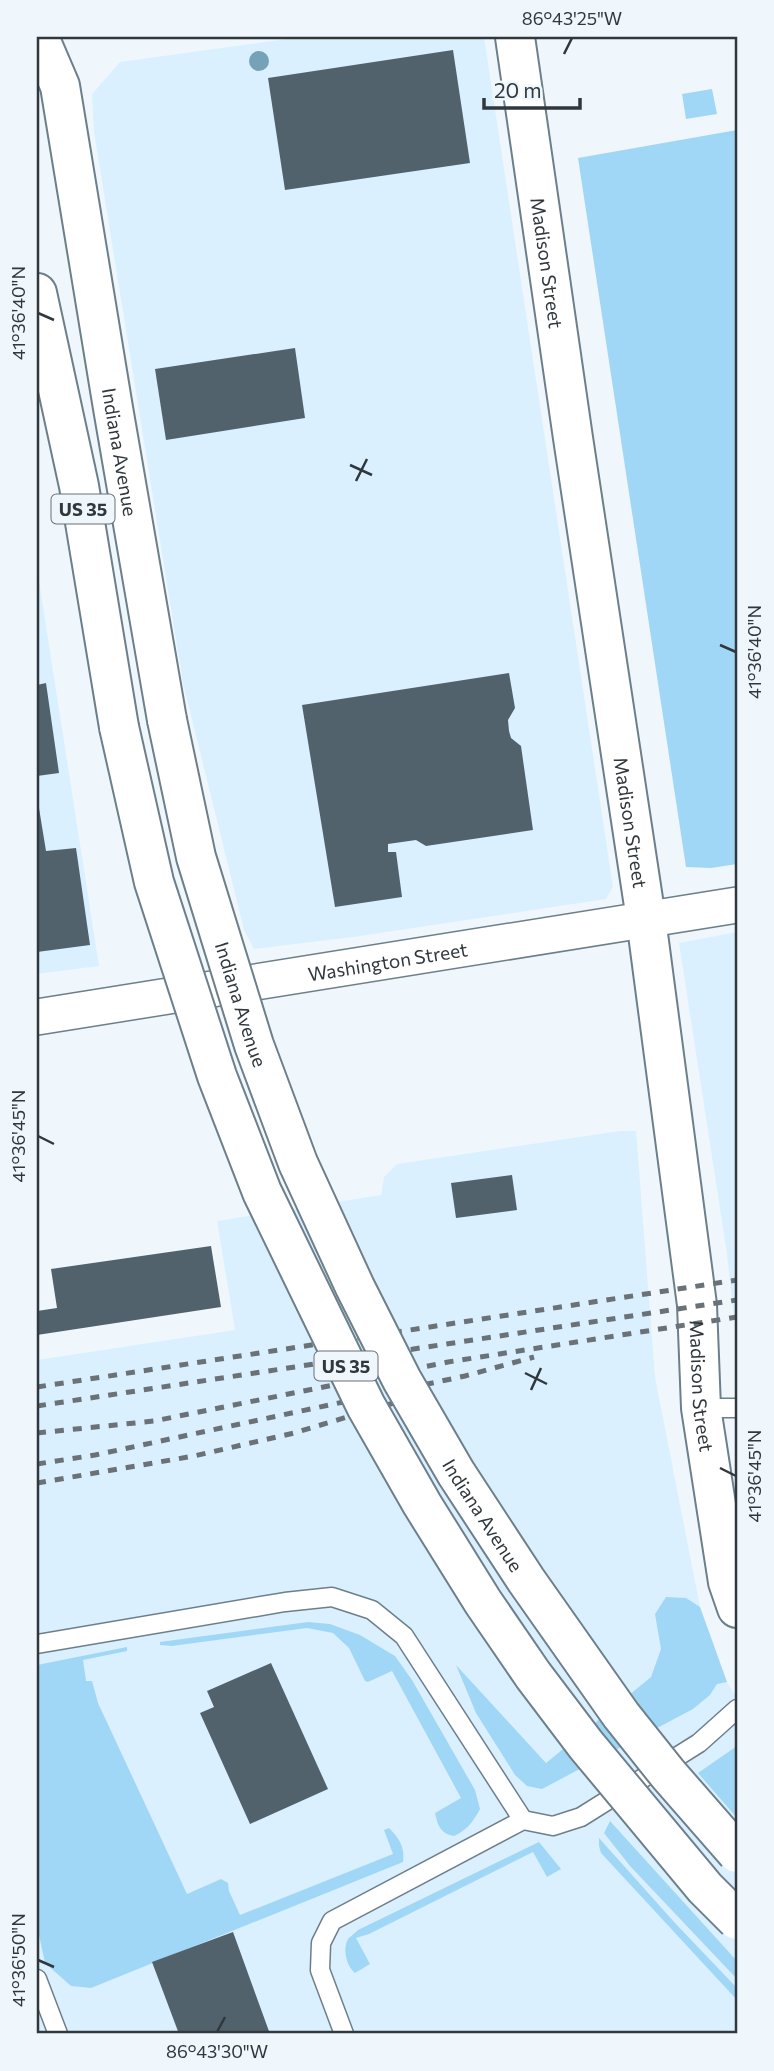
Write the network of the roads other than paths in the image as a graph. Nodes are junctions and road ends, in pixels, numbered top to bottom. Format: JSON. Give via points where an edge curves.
{"nodes":[{"id":1,"x":39,"y":37,"type":"edge"},
{"id":2,"x":515,"y":37,"type":"edge"},
{"id":3,"x":37,"y":293,"type":"edge"},
{"id":4,"x":737,"y":905,"type":"edge"},
{"id":5,"x":646,"y":919,"type":"junction"},
{"id":6,"x":37,"y":1017,"type":"edge"},
{"id":7,"x":719,"y":1408,"type":"edge"},
{"id":8,"x":737,"y":1608,"type":"edge"},
{"id":9,"x":37,"y":1644,"type":"edge"},
{"id":10,"x":737,"y":1709,"type":"edge"},
{"id":11,"x":523,"y":1820,"type":"junction"},
{"id":12,"x":737,"y":1853,"type":"edge"},
{"id":13,"x":737,"y":1920,"type":"edge"},
{"id":14,"x":37,"y":1979,"type":"edge"},
{"id":15,"x":58,"y":2034,"type":"edge"},
{"id":16,"x":344,"y":2034,"type":"edge"}],
"edges":[{"from":1,"to":12,"type":"main road","name":"Indiana Avenue","number":"US 35","bridge":true,"via":[[60,86],[167,720],[196,857],[254,1045],[298,1163],[402,1380],[456,1473],[621,1716]]},
{"from":2,"to":5,"type":"main road","name":"Madison Street"},
{"from":3,"to":13,"type":"main road","number":"US 35","bridge":true,"via":[[79,486],[119,727],[154,882],[217,1076],[262,1192],[366,1406],[483,1602],[595,1756]]},
{"from":4,"to":5,"type":"street","name":"Washington Street"},
{"from":5,"to":6,"type":"street","name":"Washington Street"},
{"from":5,"to":7,"type":"main road","name":"Madison Street","via":[[697,1305]]},
{"from":7,"to":8,"type":"main road","name":"Madison Street","via":[[728,1582]]},
{"from":9,"to":11,"type":"lane","via":[[332,1597],[372,1610],[404,1636]]},
{"from":10,"to":11,"type":"lane","via":[[699,1743],[580,1817],[553,1826]]},
{"from":11,"to":16,"type":"lane","via":[[332,1921],[321,1942],[320,1970]]},
{"from":14,"to":15,"type":"lane"}]}
